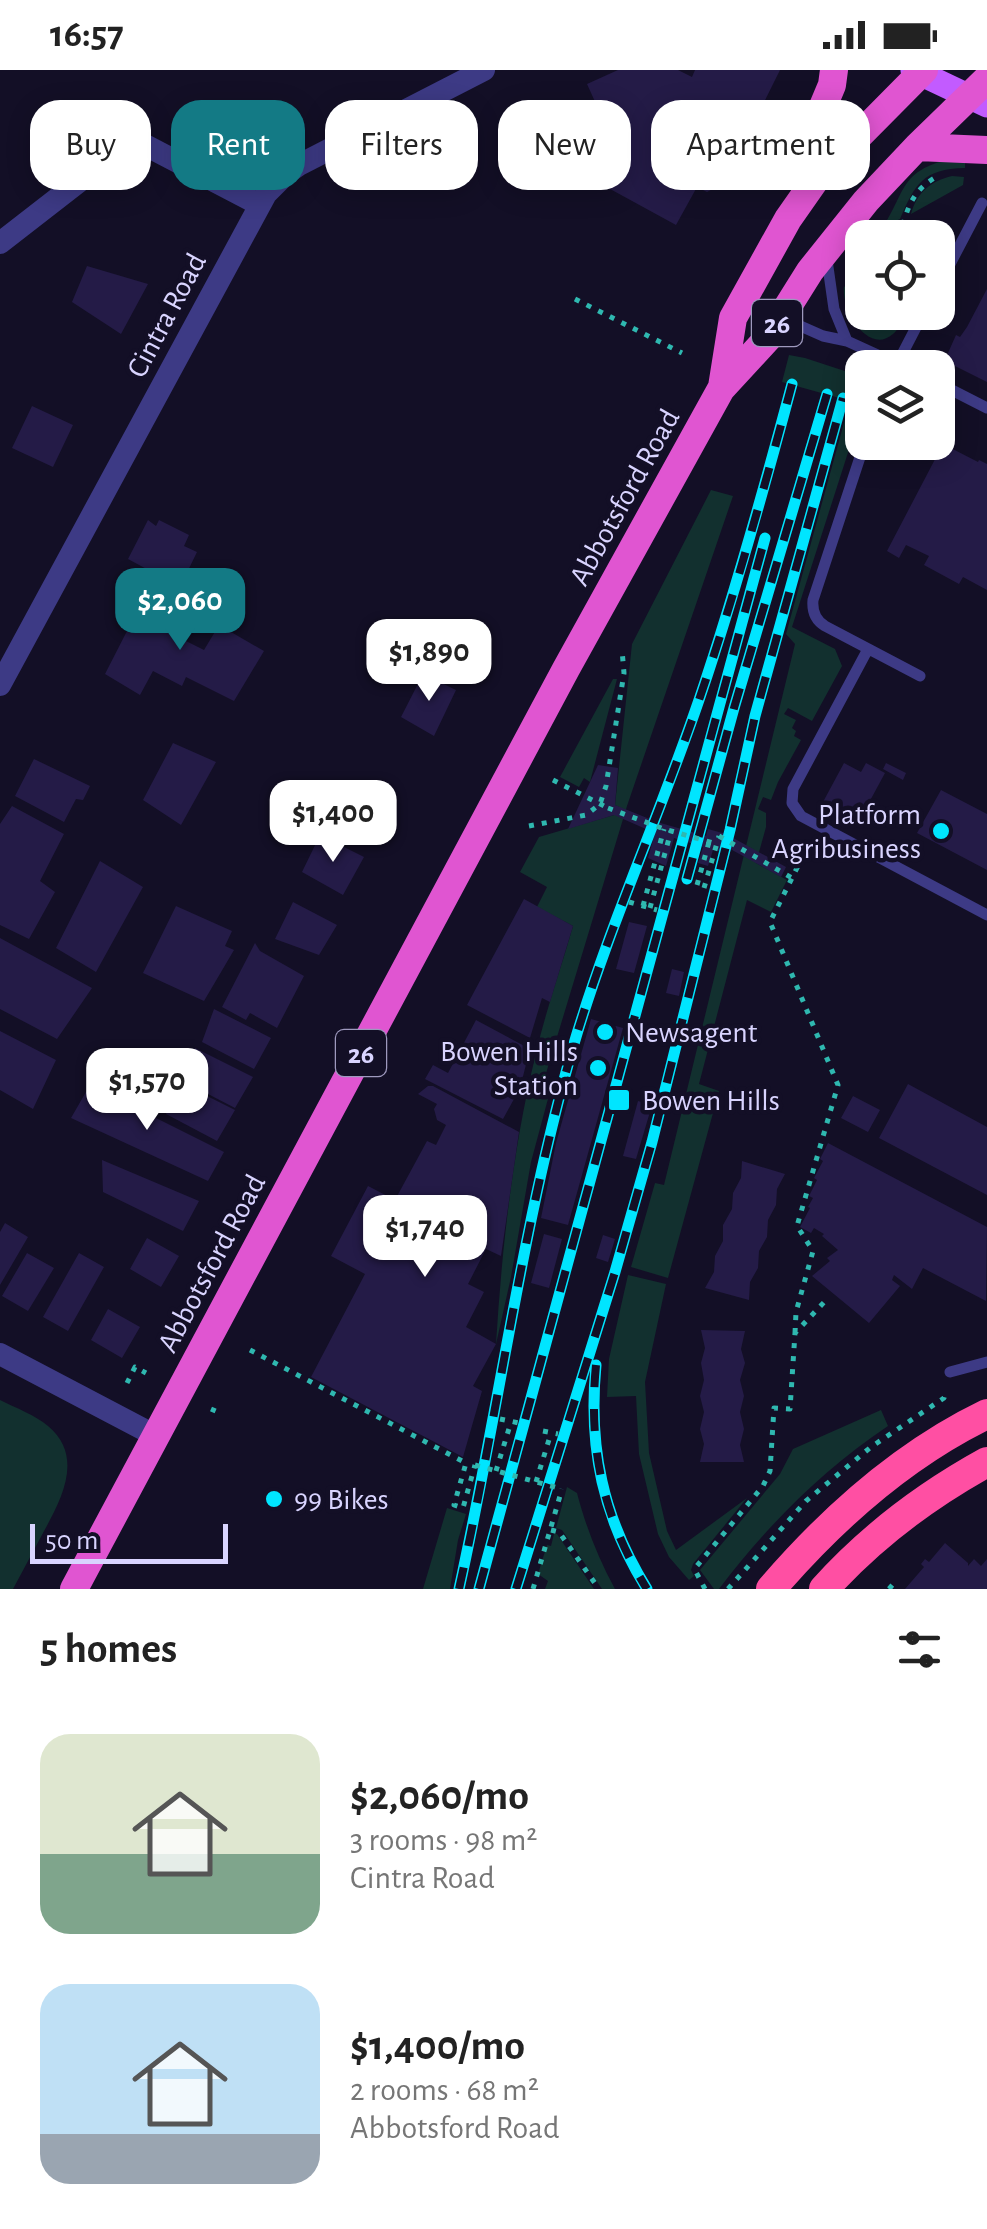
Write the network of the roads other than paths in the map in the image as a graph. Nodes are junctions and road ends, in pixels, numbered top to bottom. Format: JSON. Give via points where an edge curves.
{"nodes":[{"id":1,"x":484,"y":70,"type":"edge"},
{"id":2,"x":834,"y":70,"type":"edge"},
{"id":3,"x":919,"y":71,"type":"edge"},
{"id":4,"x":981,"y":94,"type":"edge"},
{"id":5,"x":826,"y":100,"type":"edge"},
{"id":6,"x":870,"y":122,"type":"edge"},
{"id":7,"x":918,"y":146,"type":"junction"},
{"id":8,"x":987,"y":150,"type":"edge"},
{"id":9,"x":809,"y":190,"type":"edge"},
{"id":10,"x":982,"y":204,"type":"dead end"},
{"id":11,"x":260,"y":205,"type":"junction"},
{"id":12,"x":0,"y":243,"type":"edge"},
{"id":13,"x":826,"y":250,"type":"junction"},
{"id":14,"x":955,"y":255,"type":"edge"},
{"id":15,"x":780,"y":318,"type":"junction"},
{"id":16,"x":847,"y":341,"type":"junction"},
{"id":17,"x":866,"y":350,"type":"edge"},
{"id":18,"x":721,"y":389,"type":"junction"},
{"id":19,"x":955,"y":391,"type":"edge"},
{"id":20,"x":987,"y":408,"type":"edge"},
{"id":21,"x":859,"y":460,"type":"edge"},
{"id":22,"x":868,"y":648,"type":"junction"},
{"id":23,"x":920,"y":676,"type":"dead end"},
{"id":24,"x":0,"y":686,"type":"edge"},
{"id":25,"x":987,"y":916,"type":"edge"},
{"id":26,"x":0,"y":1354,"type":"edge"},
{"id":27,"x":987,"y":1362,"type":"edge"},
{"id":28,"x":950,"y":1372,"type":"dead end"},
{"id":29,"x":987,"y":1414,"type":"edge"},
{"id":30,"x":156,"y":1436,"type":"junction"},
{"id":31,"x":987,"y":1462,"type":"edge"},
{"id":32,"x":74,"y":1589,"type":"edge"},
{"id":33,"x":771,"y":1589,"type":"edge"},
{"id":34,"x":824,"y":1589,"type":"edge"}],
"edges":[{"from":1,"to":11,"type":"street","name":"Cintra Road","via":[[299,164]]},
{"from":2,"to":5,"type":"highway"},
{"from":3,"to":4,"type":"main road"},
{"from":3,"to":6,"type":"highway","name":"Abbotsford Road","number":"26"},
{"from":4,"to":7,"type":"highway","name":"Abbotsford Road","number":"26"},
{"from":7,"to":8,"type":"highway"},
{"from":7,"to":13,"type":"highway","name":"Abbotsford Road","number":"26"},
{"from":9,"to":18,"type":"highway","name":"Abbotsford Road","number":"26","via":[[733,318]]},
{"from":10,"to":14,"type":"lane"},
{"from":11,"to":12,"type":"street","via":[[145,145],[130,145]]},
{"from":11,"to":24,"type":"street","name":"Cintra Road"},
{"from":13,"to":15,"type":"highway","name":"Abbotsford Road","number":"26"},
{"from":13,"to":16,"type":"lane","via":[[834,310]]},
{"from":15,"to":16,"type":"lane"},
{"from":15,"to":18,"type":"highway","name":"Abbotsford Road","number":"26"},
{"from":16,"to":17,"type":"lane"},
{"from":18,"to":30,"type":"highway","name":"Abbotsford Road","number":"26"},
{"from":19,"to":20,"type":"lane"},
{"from":21,"to":22,"type":"lane","via":[[814,612]]},
{"from":22,"to":23,"type":"lane"},
{"from":22,"to":25,"type":"lane","via":[[793,789],[792,804],[801,816]]},
{"from":26,"to":30,"type":"street"},
{"from":27,"to":28,"type":"lane"},
{"from":29,"to":33,"type":"highway","via":[[877,1484]]},
{"from":30,"to":32,"type":"highway","name":"Abbotsford Road","number":"26"},
{"from":31,"to":34,"type":"highway","via":[[920,1504]]}]}
